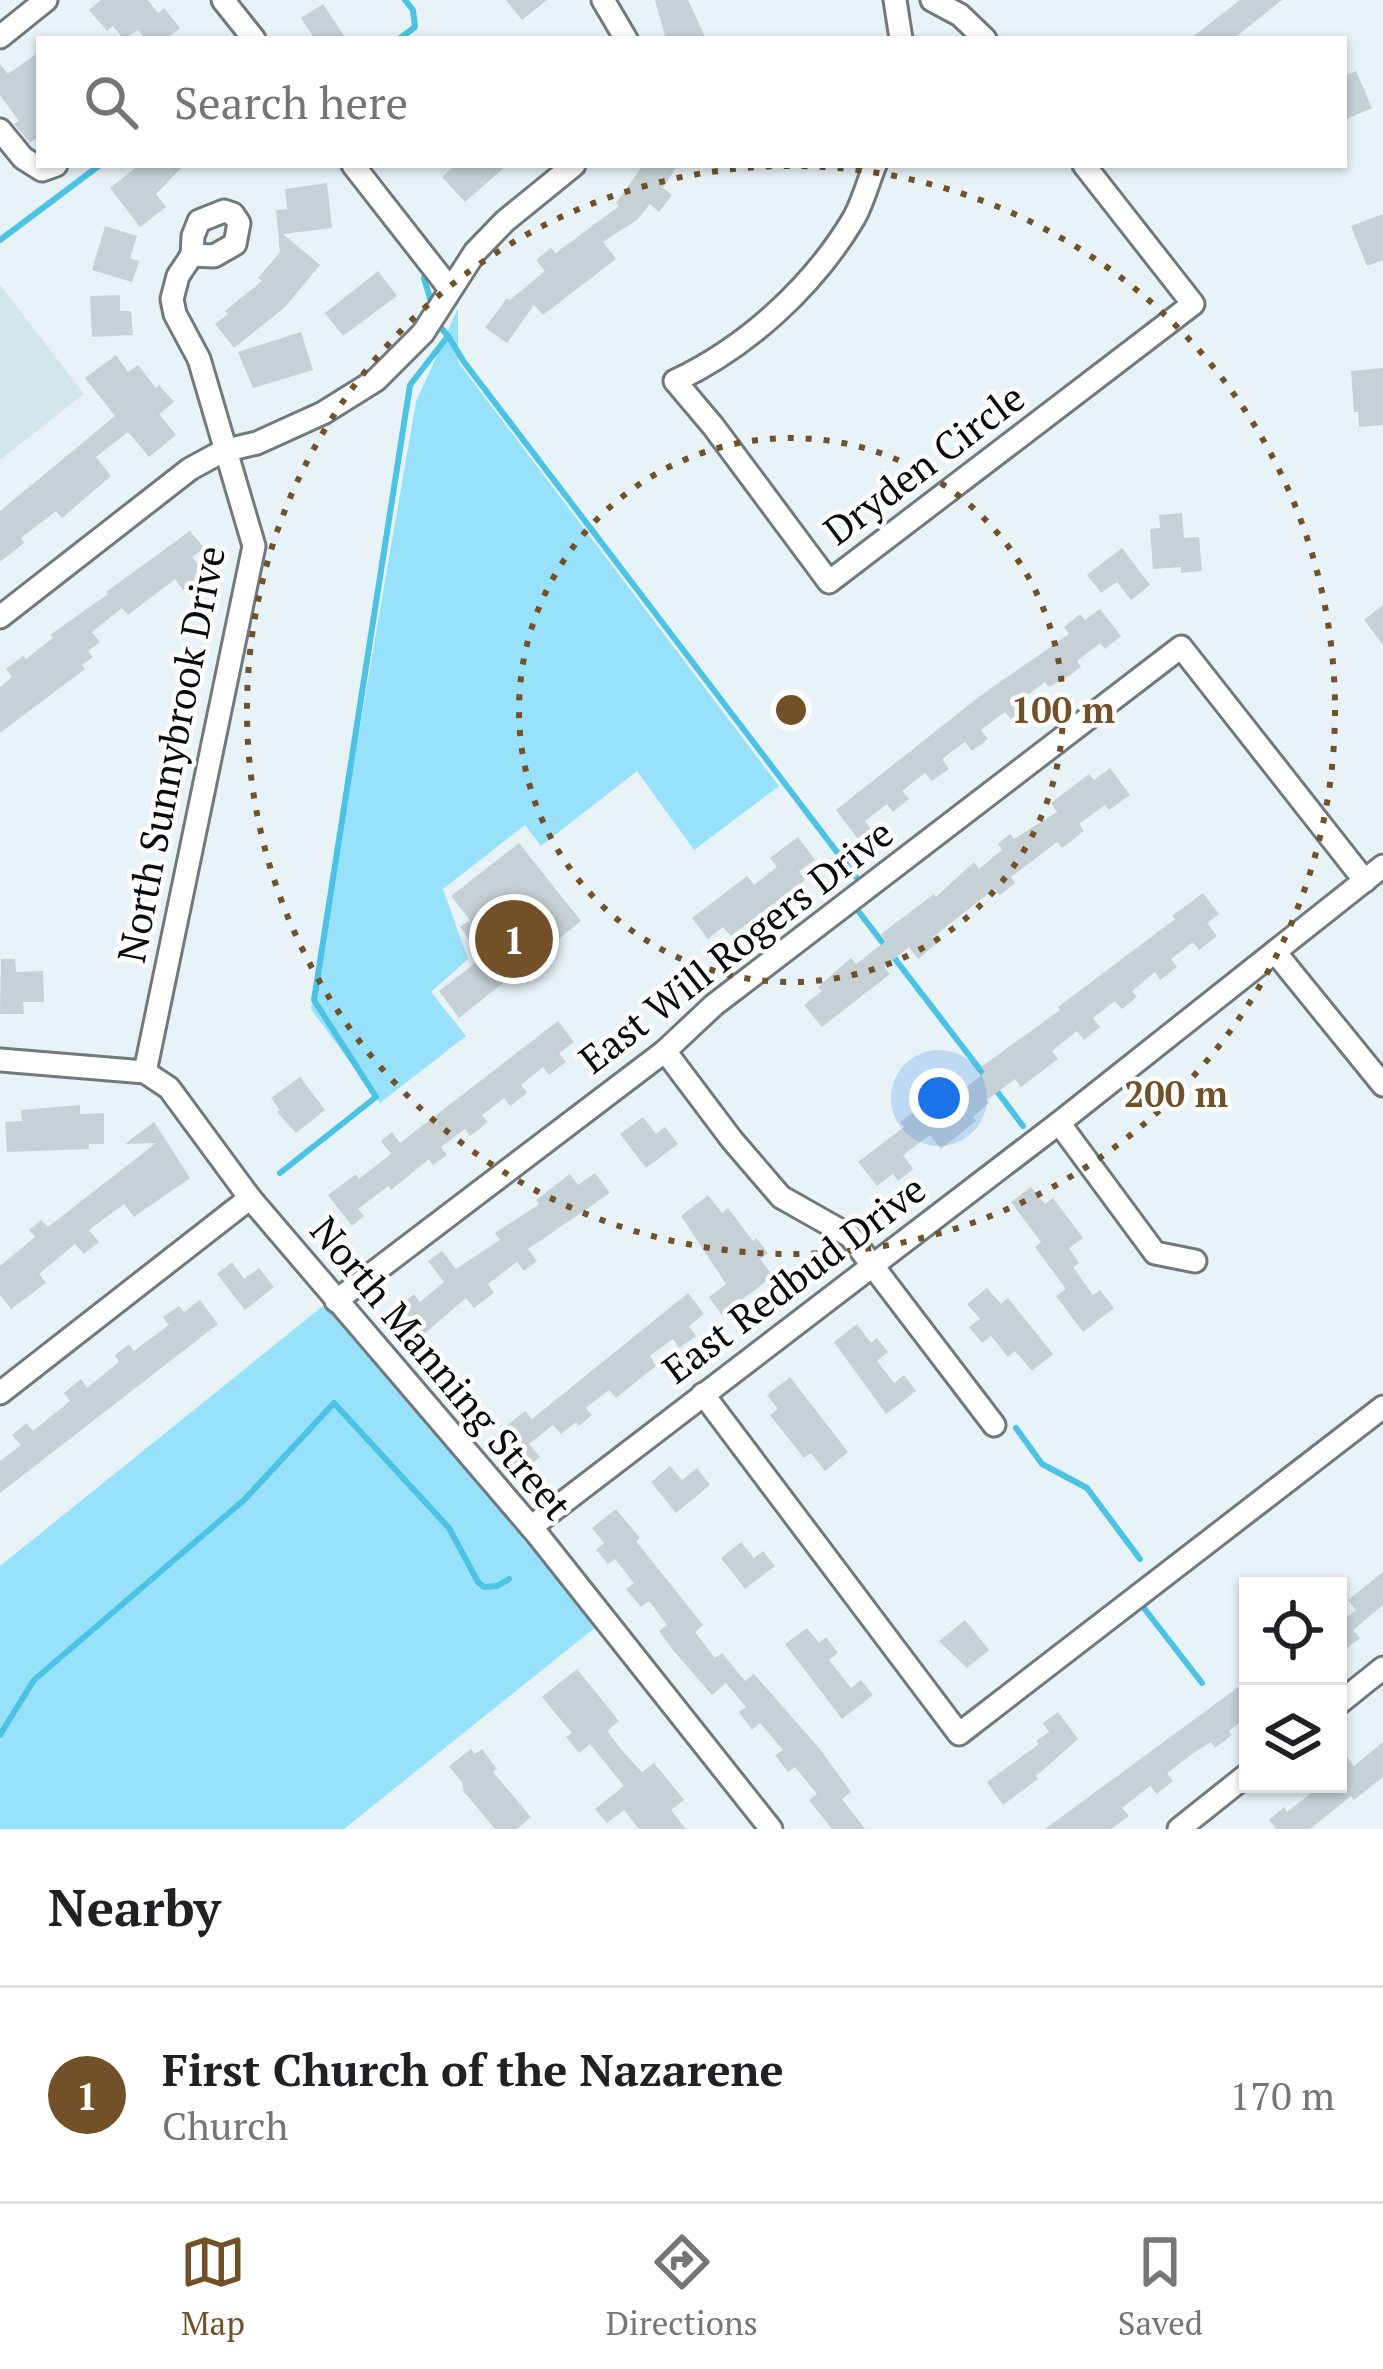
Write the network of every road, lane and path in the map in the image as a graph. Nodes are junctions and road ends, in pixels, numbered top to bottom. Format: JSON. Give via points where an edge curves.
{"nodes":[{"id":1,"x":46,"y":0,"type":"edge"},
{"id":2,"x":223,"y":0,"type":"edge"},
{"id":3,"x":603,"y":0,"type":"edge"},
{"id":4,"x":895,"y":0,"type":"edge"},
{"id":5,"x":932,"y":0,"type":"edge"},
{"id":6,"x":242,"y":35,"type":"edge"},
{"id":7,"x":624,"y":36,"type":"edge"},
{"id":8,"x":901,"y":36,"type":"edge"},
{"id":9,"x":982,"y":36,"type":"edge"},
{"id":10,"x":0,"y":37,"type":"edge"},
{"id":11,"x":0,"y":130,"type":"edge"},
{"id":12,"x":36,"y":166,"type":"edge"},
{"id":13,"x":355,"y":168,"type":"edge"},
{"id":14,"x":570,"y":168,"type":"edge"},
{"id":15,"x":874,"y":168,"type":"edge"},
{"id":16,"x":1086,"y":168,"type":"edge"},
{"id":17,"x":192,"y":255,"type":"dead end"},
{"id":18,"x":450,"y":289,"type":"junction"},
{"id":19,"x":224,"y":451,"type":"junction"},
{"id":20,"x":0,"y":617,"type":"edge"},
{"id":21,"x":1374,"y":873,"type":"edge"},
{"id":22,"x":1275,"y":952,"type":"junction"},
{"id":23,"x":665,"y":1052,"type":"junction"},
{"id":24,"x":0,"y":1060,"type":"edge"},
{"id":25,"x":145,"y":1072,"type":"junction"},
{"id":26,"x":1383,"y":1085,"type":"edge"},
{"id":27,"x":1059,"y":1123,"type":"junction"},
{"id":28,"x":250,"y":1198,"type":"junction"},
{"id":29,"x":1195,"y":1262,"type":"dead end"},
{"id":30,"x":871,"y":1265,"type":"junction"},
{"id":31,"x":336,"y":1301,"type":"junction"},
{"id":32,"x":0,"y":1393,"type":"edge"},
{"id":33,"x":703,"y":1394,"type":"junction"},
{"id":34,"x":1383,"y":1407,"type":"edge"},
{"id":35,"x":994,"y":1425,"type":"dead end"},
{"id":36,"x":531,"y":1527,"type":"junction"},
{"id":37,"x":1383,"y":1668,"type":"edge"},
{"id":38,"x":1347,"y":1697,"type":"edge"},
{"id":39,"x":1239,"y":1781,"type":"edge"},
{"id":40,"x":771,"y":1829,"type":"edge"},
{"id":41,"x":1179,"y":1829,"type":"edge"}],
"edges":[{"from":1,"to":10,"type":"street"},
{"from":2,"to":6,"type":"street"},
{"from":3,"to":7,"type":"street"},
{"from":4,"to":8,"type":"street"},
{"from":5,"to":9,"type":"street"},
{"from":11,"to":12,"type":"street"},
{"from":13,"to":18,"type":"street"},
{"from":14,"to":18,"type":"street","via":[[505,221]]},
{"from":15,"to":16,"type":"street","name":"Dryden Circle","via":[[854,217],[794,297],[675,381],[829,582],[1193,304]]},
{"from":17,"to":19,"type":"street","name":"North Sunnybrook Drive","via":[[172,299],[199,359]]},
{"from":18,"to":19,"type":"street","via":[[423,333],[376,380],[323,413]]},
{"from":19,"to":20,"type":"street"},
{"from":19,"to":25,"type":"street","name":"North Sunnybrook Drive","via":[[254,546]]},
{"from":21,"to":22,"type":"street","name":"East Redbud Drive"},
{"from":21,"to":23,"type":"street","name":"East Will Rogers Drive","via":[[1180,647],[714,1005]]},
{"from":22,"to":26,"type":"street"},
{"from":22,"to":27,"type":"street","name":"East Redbud Drive"},
{"from":23,"to":30,"type":"street","via":[[781,1197],[850,1236]]},
{"from":23,"to":31,"type":"street","name":"East Will Rogers Drive"},
{"from":24,"to":25,"type":"street"},
{"from":25,"to":28,"type":"street","name":"North Manning Street","via":[[185,1107]]},
{"from":27,"to":29,"type":"street","via":[[1155,1253]]},
{"from":27,"to":30,"type":"street","name":"East Redbud Drive"},
{"from":28,"to":31,"type":"street","name":"North Manning Street"},
{"from":28,"to":32,"type":"street"},
{"from":30,"to":33,"type":"street","name":"East Redbud Drive"},
{"from":30,"to":35,"type":"street"},
{"from":31,"to":36,"type":"street","name":"North Manning Street"},
{"from":33,"to":34,"type":"street","via":[[959,1734]]},
{"from":33,"to":36,"type":"street","name":"East Redbud Drive"},
{"from":36,"to":40,"type":"street","name":"North Manning Street"},
{"from":37,"to":38,"type":"street"},
{"from":39,"to":41,"type":"street"}]}
